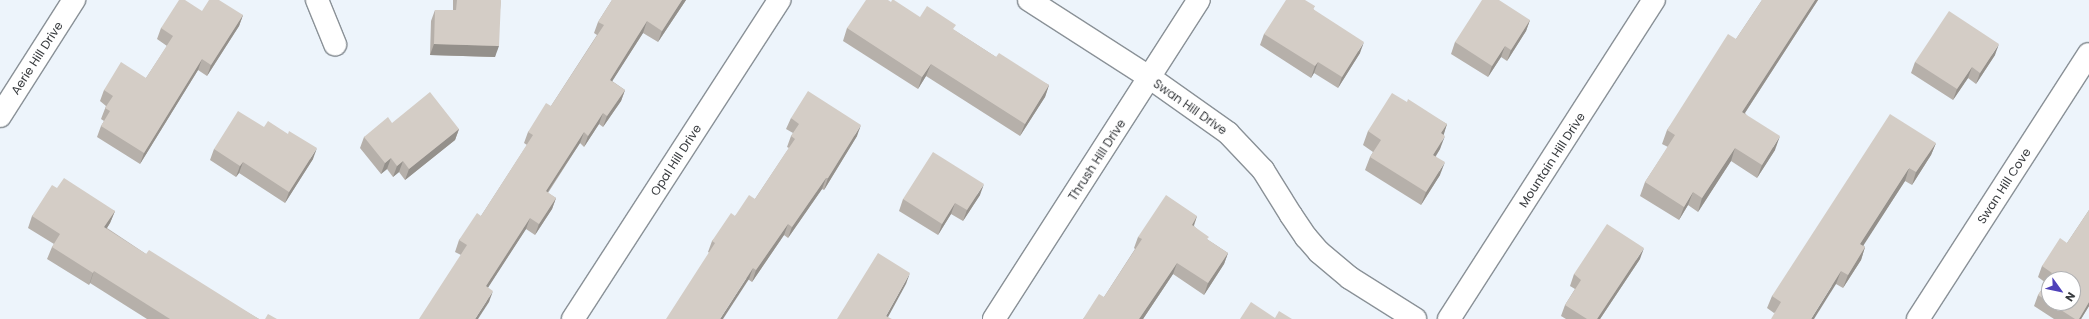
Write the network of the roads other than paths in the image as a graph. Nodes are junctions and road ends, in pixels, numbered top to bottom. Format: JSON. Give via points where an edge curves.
{"nodes":[{"id":1,"x":74,"y":0,"type":"edge"},
{"id":2,"x":316,"y":0,"type":"edge"},
{"id":3,"x":779,"y":0,"type":"edge"},
{"id":4,"x":1029,"y":0,"type":"edge"},
{"id":5,"x":1199,"y":0,"type":"edge"},
{"id":6,"x":1654,"y":0,"type":"edge"},
{"id":7,"x":335,"y":44,"type":"dead end"},
{"id":8,"x":2089,"y":54,"type":"edge"},
{"id":9,"x":1149,"y":77,"type":"junction"},
{"id":10,"x":0,"y":116,"type":"edge"},
{"id":11,"x":573,"y":319,"type":"edge"},
{"id":12,"x":994,"y":319,"type":"edge"},
{"id":13,"x":1415,"y":319,"type":"edge"},
{"id":14,"x":1449,"y":319,"type":"edge"},
{"id":15,"x":1918,"y":319,"type":"edge"}],
"edges":[{"from":1,"to":10,"type":"street","name":"Aerie Hill Drive"},
{"from":2,"to":7,"type":"street"},
{"from":3,"to":11,"type":"street","name":"Opal Hill Drive"},
{"from":4,"to":9,"type":"street","name":"Swan Hill Drive"},
{"from":5,"to":9,"type":"street","name":"Thrush Hill Drive"},
{"from":6,"to":14,"type":"street","name":"Mountain Hill Drive"},
{"from":8,"to":15,"type":"street","name":"Swan Hill Cove"},
{"from":9,"to":12,"type":"street","name":"Thrush Hill Drive"},
{"from":9,"to":13,"type":"street","name":"Swan Hill Drive","via":[[1208,117],[1245,150],[1263,170],[1306,237],[1334,265]]}]}
